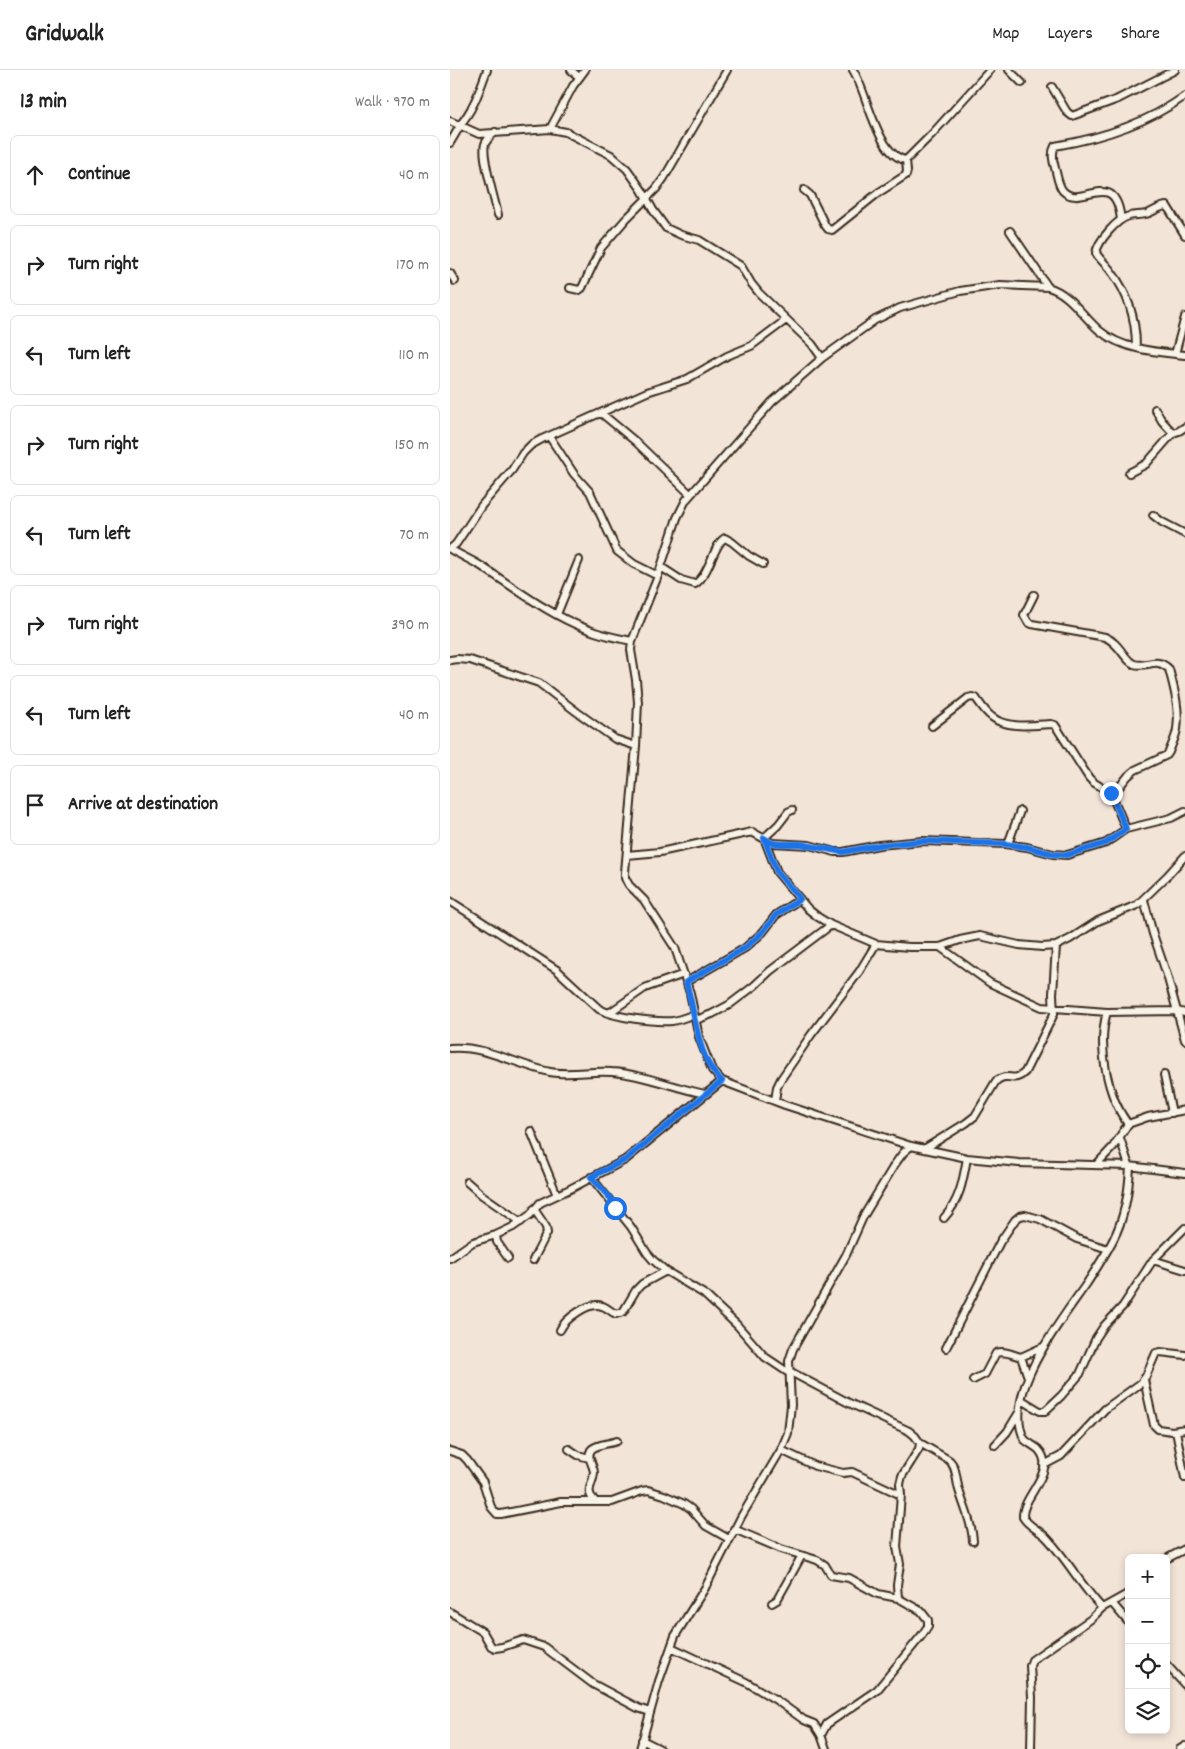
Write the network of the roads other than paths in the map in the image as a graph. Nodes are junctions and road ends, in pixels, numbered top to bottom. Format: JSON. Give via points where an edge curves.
{"nodes":[{"id":1,"x":487,"y":70,"type":"edge"},
{"id":2,"x":571,"y":70,"type":"edge"},
{"id":3,"x":585,"y":70,"type":"edge"},
{"id":4,"x":727,"y":70,"type":"edge"},
{"id":5,"x":853,"y":70,"type":"edge"},
{"id":6,"x":990,"y":70,"type":"edge"},
{"id":7,"x":1010,"y":70,"type":"edge"},
{"id":8,"x":1175,"y":70,"type":"edge"},
{"id":9,"x":579,"y":77,"type":"junction"},
{"id":10,"x":1022,"y":83,"type":"dead end"},
{"id":11,"x":1052,"y":87,"type":"dead end"},
{"id":12,"x":1185,"y":96,"type":"edge"},
{"id":13,"x":450,"y":121,"type":"edge"},
{"id":14,"x":459,"y":126,"type":"junction"},
{"id":15,"x":550,"y":129,"type":"junction"},
{"id":16,"x":495,"y":132,"type":"junction"},
{"id":17,"x":450,"y":143,"type":"edge"},
{"id":18,"x":906,"y":160,"type":"junction"},
{"id":19,"x":804,"y":190,"type":"dead end"},
{"id":20,"x":647,"y":198,"type":"junction"},
{"id":21,"x":498,"y":215,"type":"dead end"},
{"id":22,"x":1122,"y":220,"type":"junction"},
{"id":23,"x":1010,"y":231,"type":"dead end"},
{"id":24,"x":1185,"y":235,"type":"edge"},
{"id":25,"x":450,"y":273,"type":"edge"},
{"id":26,"x":455,"y":281,"type":"dead end"},
{"id":27,"x":1048,"y":287,"type":"junction"},
{"id":28,"x":570,"y":288,"type":"dead end"},
{"id":29,"x":1185,"y":317,"type":"edge"},
{"id":30,"x":786,"y":320,"type":"junction"},
{"id":31,"x":1136,"y":347,"type":"junction"},
{"id":32,"x":1174,"y":354,"type":"junction"},
{"id":33,"x":1185,"y":355,"type":"edge"},
{"id":34,"x":822,"y":358,"type":"junction"},
{"id":35,"x":1155,"y":409,"type":"dead end"},
{"id":36,"x":601,"y":413,"type":"junction"},
{"id":37,"x":1185,"y":427,"type":"edge"},
{"id":38,"x":1173,"y":432,"type":"junction"},
{"id":39,"x":549,"y":436,"type":"junction"},
{"id":40,"x":1128,"y":473,"type":"dead end"},
{"id":41,"x":690,"y":494,"type":"junction"},
{"id":42,"x":1154,"y":515,"type":"dead end"},
{"id":43,"x":1185,"y":534,"type":"edge"},
{"id":44,"x":450,"y":549,"type":"edge"},
{"id":45,"x":579,"y":560,"type":"dead end"},
{"id":46,"x":764,"y":564,"type":"dead end"},
{"id":47,"x":661,"y":567,"type":"junction"},
{"id":48,"x":658,"y":576,"type":"junction"},
{"id":49,"x":1034,"y":595,"type":"dead end"},
{"id":50,"x":557,"y":614,"type":"junction"},
{"id":51,"x":632,"y":641,"type":"junction"},
{"id":52,"x":450,"y":660,"type":"edge"},
{"id":53,"x":932,"y":726,"type":"dead end"},
{"id":54,"x":636,"y":746,"type":"junction"},
{"id":55,"x":1112,"y":796,"type":"junction"},
{"id":56,"x":792,"y":810,"type":"dead end"},
{"id":57,"x":1020,"y":811,"type":"dead end"},
{"id":58,"x":1185,"y":811,"type":"edge"},
{"id":59,"x":1126,"y":829,"type":"junction"},
{"id":60,"x":764,"y":838,"type":"junction"},
{"id":61,"x":1008,"y":844,"type":"junction"},
{"id":62,"x":627,"y":855,"type":"junction"},
{"id":63,"x":1185,"y":856,"type":"edge"},
{"id":64,"x":800,"y":899,"type":"junction"},
{"id":65,"x":1144,"y":900,"type":"junction"},
{"id":66,"x":450,"y":901,"type":"edge"},
{"id":67,"x":831,"y":925,"type":"junction"},
{"id":68,"x":876,"y":944,"type":"junction"},
{"id":69,"x":1056,"y":946,"type":"junction"},
{"id":70,"x":940,"y":947,"type":"junction"},
{"id":71,"x":684,"y":974,"type":"junction"},
{"id":72,"x":686,"y":982,"type":"junction"},
{"id":73,"x":1054,"y":1008,"type":"junction"},
{"id":74,"x":1177,"y":1011,"type":"junction"},
{"id":75,"x":1107,"y":1012,"type":"junction"},
{"id":76,"x":609,"y":1013,"type":"junction"},
{"id":77,"x":1185,"y":1013,"type":"edge"},
{"id":78,"x":695,"y":1017,"type":"junction"},
{"id":79,"x":1184,"y":1029,"type":"edge"},
{"id":80,"x":1185,"y":1040,"type":"edge"},
{"id":81,"x":450,"y":1048,"type":"edge"},
{"id":82,"x":1164,"y":1075,"type":"dead end"},
{"id":83,"x":722,"y":1081,"type":"junction"},
{"id":84,"x":705,"y":1094,"type":"junction"},
{"id":85,"x":776,"y":1101,"type":"junction"},
{"id":86,"x":1185,"y":1110,"type":"edge"},
{"id":87,"x":1172,"y":1113,"type":"junction"},
{"id":88,"x":1128,"y":1124,"type":"junction"},
{"id":89,"x":531,"y":1131,"type":"dead end"},
{"id":90,"x":1120,"y":1138,"type":"junction"},
{"id":91,"x":911,"y":1146,"type":"junction"},
{"id":92,"x":924,"y":1149,"type":"junction"},
{"id":93,"x":966,"y":1158,"type":"junction"},
{"id":94,"x":1097,"y":1164,"type":"junction"},
{"id":95,"x":1129,"y":1166,"type":"junction"},
{"id":96,"x":1185,"y":1173,"type":"edge"},
{"id":97,"x":591,"y":1177,"type":"junction"},
{"id":98,"x":467,"y":1182,"type":"dead end"},
{"id":99,"x":557,"y":1195,"type":"junction"},
{"id":100,"x":534,"y":1210,"type":"junction"},
{"id":101,"x":944,"y":1218,"type":"dead end"},
{"id":102,"x":521,"y":1222,"type":"junction"},
{"id":103,"x":1185,"y":1228,"type":"edge"},
{"id":104,"x":496,"y":1235,"type":"junction"},
{"id":105,"x":1108,"y":1249,"type":"junction"},
{"id":106,"x":450,"y":1258,"type":"edge"},
{"id":107,"x":508,"y":1258,"type":"dead end"},
{"id":108,"x":533,"y":1260,"type":"dead end"},
{"id":109,"x":1153,"y":1260,"type":"junction"},
{"id":110,"x":1185,"y":1270,"type":"edge"},
{"id":111,"x":666,"y":1271,"type":"junction"},
{"id":112,"x":560,"y":1330,"type":"dead end"},
{"id":113,"x":1043,"y":1347,"type":"junction"},
{"id":114,"x":946,"y":1348,"type":"dead end"},
{"id":115,"x":1185,"y":1355,"type":"edge"},
{"id":116,"x":1021,"y":1358,"type":"junction"},
{"id":117,"x":789,"y":1372,"type":"junction"},
{"id":118,"x":1028,"y":1377,"type":"junction"},
{"id":119,"x":972,"y":1380,"type":"dead end"},
{"id":120,"x":1144,"y":1380,"type":"junction"},
{"id":121,"x":1022,"y":1400,"type":"junction"},
{"id":122,"x":1020,"y":1410,"type":"junction"},
{"id":123,"x":1185,"y":1429,"type":"edge"},
{"id":124,"x":1176,"y":1431,"type":"junction"},
{"id":125,"x":617,"y":1441,"type":"dead end"},
{"id":126,"x":920,"y":1442,"type":"junction"},
{"id":127,"x":995,"y":1445,"type":"dead end"},
{"id":128,"x":569,"y":1449,"type":"dead end"},
{"id":129,"x":781,"y":1450,"type":"junction"},
{"id":130,"x":450,"y":1451,"type":"edge"},
{"id":131,"x":589,"y":1458,"type":"junction"},
{"id":132,"x":1044,"y":1465,"type":"junction"},
{"id":133,"x":1185,"y":1478,"type":"edge"},
{"id":134,"x":901,"y":1495,"type":"junction"},
{"id":135,"x":595,"y":1501,"type":"junction"},
{"id":136,"x":734,"y":1529,"type":"junction"},
{"id":137,"x":729,"y":1539,"type":"junction"},
{"id":138,"x":973,"y":1541,"type":"dead end"},
{"id":139,"x":1185,"y":1549,"type":"edge"},
{"id":140,"x":801,"y":1557,"type":"junction"},
{"id":141,"x":1170,"y":1557,"type":"edge"},
{"id":142,"x":897,"y":1585,"type":"junction"},
{"id":143,"x":1125,"y":1595,"type":"edge"},
{"id":144,"x":889,"y":1596,"type":"junction"},
{"id":145,"x":898,"y":1598,"type":"junction"},
{"id":146,"x":772,"y":1603,"type":"dead end"},
{"id":147,"x":1112,"y":1603,"type":"junction"},
{"id":148,"x":1102,"y":1608,"type":"junction"},
{"id":149,"x":450,"y":1612,"type":"edge"},
{"id":150,"x":1125,"y":1618,"type":"edge"},
{"id":151,"x":671,"y":1647,"type":"junction"},
{"id":152,"x":1170,"y":1668,"type":"edge"},
{"id":153,"x":1185,"y":1684,"type":"edge"},
{"id":154,"x":650,"y":1712,"type":"junction"},
{"id":155,"x":814,"y":1724,"type":"junction"},
{"id":156,"x":827,"y":1724,"type":"junction"},
{"id":157,"x":821,"y":1735,"type":"junction"},
{"id":158,"x":642,"y":1740,"type":"junction"},
{"id":159,"x":1185,"y":1746,"type":"edge"},
{"id":160,"x":640,"y":1749,"type":"edge"},
{"id":161,"x":660,"y":1749,"type":"edge"},
{"id":162,"x":826,"y":1749,"type":"edge"},
{"id":163,"x":1031,"y":1749,"type":"edge"},
{"id":164,"x":1180,"y":1749,"type":"edge"}],
"edges":[{"from":1,"to":14,"type":"street","via":[[478,94]]},
{"from":2,"to":9,"type":"street"},
{"from":3,"to":9,"type":"street"},
{"from":4,"to":20,"type":"street","via":[[664,178]]},
{"from":5,"to":18,"type":"street","via":[[883,140],[897,157]]},
{"from":6,"to":18,"type":"street"},
{"from":7,"to":10,"type":"street"},
{"from":8,"to":11,"type":"street","via":[[1118,99],[1072,116]]},
{"from":9,"to":15,"type":"street"},
{"from":12,"to":22,"type":"street","via":[[1141,122],[1097,138],[1053,148],[1052,156],[1064,192],[1073,196],[1105,192],[1118,203]]},
{"from":13,"to":14,"type":"street"},
{"from":14,"to":16,"type":"street","via":[[479,134]]},
{"from":14,"to":17,"type":"street"},
{"from":15,"to":16,"type":"street"},
{"from":15,"to":20,"type":"street","via":[[574,135],[611,155],[627,169]]},
{"from":16,"to":21,"type":"street","via":[[484,147]]},
{"from":18,"to":19,"type":"street","via":[[906,174],[832,230],[828,229]]},
{"from":20,"to":28,"type":"street","via":[[601,248],[582,288]]},
{"from":20,"to":30,"type":"street","via":[[666,228],[700,240],[741,266],[760,294]]},
{"from":22,"to":24,"type":"street","via":[[1167,206]]},
{"from":22,"to":31,"type":"street","via":[[1099,243],[1096,253],[1117,279],[1130,306],[1136,327]]},
{"from":23,"to":27,"type":"street"},
{"from":25,"to":26,"type":"street"},
{"from":27,"to":31,"type":"street","via":[[1064,295],[1111,338]]},
{"from":27,"to":34,"type":"street","via":[[1000,285],[960,291],[900,308],[875,320]]},
{"from":29,"to":32,"type":"street"},
{"from":30,"to":34,"type":"street"},
{"from":30,"to":36,"type":"street","via":[[751,346],[687,379],[647,392]]},
{"from":31,"to":32,"type":"street"},
{"from":32,"to":33,"type":"street"},
{"from":34,"to":41,"type":"street","via":[[772,402]]},
{"from":35,"to":38,"type":"street"},
{"from":36,"to":39,"type":"street"},
{"from":36,"to":41,"type":"street"},
{"from":37,"to":38,"type":"street"},
{"from":38,"to":40,"type":"street","via":[[1150,461]]},
{"from":39,"to":44,"type":"street","via":[[523,453]]},
{"from":39,"to":48,"type":"street","via":[[590,492],[617,551]]},
{"from":41,"to":47,"type":"street","via":[[677,518]]},
{"from":42,"to":43,"type":"street"},
{"from":44,"to":50,"type":"street"},
{"from":45,"to":50,"type":"street"},
{"from":46,"to":47,"type":"street","via":[[725,538],[706,572],[695,584],[681,580]]},
{"from":47,"to":48,"type":"street"},
{"from":48,"to":51,"type":"street"},
{"from":49,"to":55,"type":"street","via":[[1024,615],[1028,622],[1105,637],[1113,640],[1131,662],[1160,663],[1169,670],[1178,720],[1169,752],[1134,770]]},
{"from":50,"to":51,"type":"street","via":[[585,629]]},
{"from":51,"to":54,"type":"street","via":[[638,702]]},
{"from":52,"to":54,"type":"street","via":[[470,660],[539,683],[615,739]]},
{"from":53,"to":55,"type":"street","via":[[972,697],[993,718],[1003,722],[1051,724],[1058,729],[1093,782]]},
{"from":54,"to":62,"type":"street"},
{"from":55,"to":59,"type":"street"},
{"from":56,"to":60,"type":"street"},
{"from":57,"to":61,"type":"street"},
{"from":58,"to":59,"type":"street","via":[[1171,818]]},
{"from":59,"to":61,"type":"street","via":[[1106,843],[1067,855]]},
{"from":60,"to":61,"type":"street","via":[[772,843],[800,844],[843,852],[923,841]]},
{"from":60,"to":62,"type":"street","via":[[746,832],[660,852]]},
{"from":60,"to":64,"type":"street","via":[[777,872]]},
{"from":62,"to":71,"type":"street","via":[[625,878],[672,942]]},
{"from":63,"to":65,"type":"street"},
{"from":64,"to":67,"type":"street"},
{"from":64,"to":72,"type":"street","via":[[776,915],[745,948]]},
{"from":65,"to":69,"type":"street","via":[[1128,910],[1098,920]]},
{"from":65,"to":74,"type":"street"},
{"from":66,"to":76,"type":"street","via":[[557,970],[599,1009]]},
{"from":67,"to":68,"type":"street"},
{"from":67,"to":78,"type":"street","via":[[729,1005],[712,1014]]},
{"from":68,"to":70,"type":"street"},
{"from":68,"to":85,"type":"street","via":[[781,1079],[776,1087]]},
{"from":69,"to":70,"type":"street","via":[[1019,945],[980,936]]},
{"from":69,"to":73,"type":"street"},
{"from":70,"to":73,"type":"street","via":[[990,983],[1042,1007]]},
{"from":71,"to":72,"type":"street"},
{"from":71,"to":76,"type":"street","via":[[645,988]]},
{"from":72,"to":78,"type":"street"},
{"from":73,"to":75,"type":"street"},
{"from":73,"to":92,"type":"street","via":[[1025,1072],[1021,1076],[1004,1076],[996,1081],[975,1116]]},
{"from":74,"to":75,"type":"street"},
{"from":74,"to":77,"type":"street"},
{"from":74,"to":79,"type":"street"},
{"from":75,"to":88,"type":"street","via":[[1103,1027],[1103,1055],[1115,1101]]},
{"from":76,"to":78,"type":"street","via":[[674,1021]]},
{"from":78,"to":83,"type":"street","via":[[696,1031],[712,1070]]},
{"from":79,"to":80,"type":"street"},
{"from":81,"to":84,"type":"street","via":[[478,1050],[560,1074],[603,1071],[631,1074]]},
{"from":82,"to":87,"type":"street"},
{"from":83,"to":84,"type":"street"},
{"from":83,"to":85,"type":"street"},
{"from":84,"to":97,"type":"street","via":[[625,1160]]},
{"from":85,"to":91,"type":"street"},
{"from":86,"to":87,"type":"street"},
{"from":87,"to":88,"type":"street"},
{"from":88,"to":90,"type":"street"},
{"from":89,"to":99,"type":"street"},
{"from":90,"to":94,"type":"street"},
{"from":90,"to":95,"type":"street"},
{"from":91,"to":92,"type":"street"},
{"from":91,"to":117,"type":"street","via":[[903,1152],[863,1217],[846,1255],[793,1348]]},
{"from":92,"to":93,"type":"street"},
{"from":93,"to":94,"type":"street","via":[[1019,1163]]},
{"from":93,"to":101,"type":"street","via":[[959,1197]]},
{"from":94,"to":95,"type":"street"},
{"from":95,"to":96,"type":"street"},
{"from":95,"to":105,"type":"street","via":[[1126,1208]]},
{"from":97,"to":99,"type":"street"},
{"from":97,"to":111,"type":"street","via":[[631,1227],[647,1253]]},
{"from":98,"to":102,"type":"street"},
{"from":99,"to":100,"type":"street","via":[[540,1203]]},
{"from":100,"to":102,"type":"street"},
{"from":100,"to":108,"type":"street","via":[[546,1226],[547,1233]]},
{"from":102,"to":104,"type":"street"},
{"from":103,"to":109,"type":"street"},
{"from":104,"to":106,"type":"street","via":[[473,1242]]},
{"from":104,"to":107,"type":"street"},
{"from":105,"to":113,"type":"street"},
{"from":105,"to":114,"type":"street","via":[[1077,1240],[1040,1219],[1020,1216],[1000,1242]]},
{"from":109,"to":110,"type":"street"},
{"from":109,"to":121,"type":"street","via":[[1123,1306],[1104,1326],[1080,1374],[1061,1396],[1045,1411]]},
{"from":111,"to":112,"type":"street","via":[[642,1284],[623,1312],[616,1314],[604,1306],[591,1306],[567,1320]]},
{"from":111,"to":117,"type":"street","via":[[704,1294],[766,1356]]},
{"from":113,"to":116,"type":"street"},
{"from":113,"to":118,"type":"street"},
{"from":115,"to":120,"type":"street","via":[[1156,1353]]},
{"from":116,"to":118,"type":"street"},
{"from":116,"to":119,"type":"street","via":[[996,1353],[985,1374]]},
{"from":117,"to":126,"type":"street","via":[[909,1432]]},
{"from":117,"to":129,"type":"street","via":[[791,1405],[788,1433]]},
{"from":118,"to":121,"type":"street"},
{"from":120,"to":124,"type":"street","via":[[1154,1425],[1161,1431]]},
{"from":120,"to":132,"type":"street","via":[[1105,1409],[1061,1456]]},
{"from":121,"to":122,"type":"street"},
{"from":122,"to":127,"type":"street","via":[[1008,1432]]},
{"from":122,"to":132,"type":"street","via":[[1022,1436],[1038,1449]]},
{"from":123,"to":124,"type":"street"},
{"from":124,"to":133,"type":"street"},
{"from":125,"to":131,"type":"street","via":[[592,1449]]},
{"from":126,"to":134,"type":"street","via":[[902,1476]]},
{"from":126,"to":138,"type":"street","via":[[953,1464]]},
{"from":128,"to":131,"type":"street"},
{"from":129,"to":134,"type":"street","via":[[816,1466],[852,1472]]},
{"from":129,"to":136,"type":"street"},
{"from":130,"to":135,"type":"street","via":[[467,1460],[482,1482],[496,1514],[562,1502]]},
{"from":131,"to":135,"type":"street","via":[[594,1472],[589,1494]]},
{"from":132,"to":148,"type":"street","via":[[1022,1517],[1047,1538]]},
{"from":134,"to":142,"type":"street"},
{"from":135,"to":137,"type":"street","via":[[612,1502],[642,1491],[657,1492],[691,1509],[706,1526]]},
{"from":136,"to":137,"type":"street"},
{"from":136,"to":140,"type":"street"},
{"from":137,"to":151,"type":"street"},
{"from":139,"to":141,"type":"street"},
{"from":140,"to":144,"type":"street","via":[[825,1565],[831,1575],[849,1578],[878,1594]]},
{"from":140,"to":146,"type":"street","via":[[777,1600]]},
{"from":142,"to":144,"type":"street"},
{"from":142,"to":145,"type":"street"},
{"from":143,"to":147,"type":"street"},
{"from":144,"to":145,"type":"street"},
{"from":145,"to":156,"type":"street","via":[[927,1616],[928,1626],[877,1690]]},
{"from":147,"to":148,"type":"street"},
{"from":147,"to":150,"type":"street"},
{"from":148,"to":163,"type":"street","via":[[1032,1660]]},
{"from":149,"to":154,"type":"street","via":[[483,1632],[490,1646],[502,1647],[522,1640],[544,1647],[593,1684]]},
{"from":151,"to":154,"type":"street"},
{"from":151,"to":155,"type":"street","via":[[746,1682]]},
{"from":152,"to":153,"type":"street"},
{"from":154,"to":158,"type":"street"},
{"from":155,"to":156,"type":"street"},
{"from":155,"to":157,"type":"street"},
{"from":156,"to":157,"type":"street"},
{"from":157,"to":162,"type":"street"},
{"from":158,"to":160,"type":"street"},
{"from":158,"to":161,"type":"street"},
{"from":159,"to":164,"type":"street"}]}
